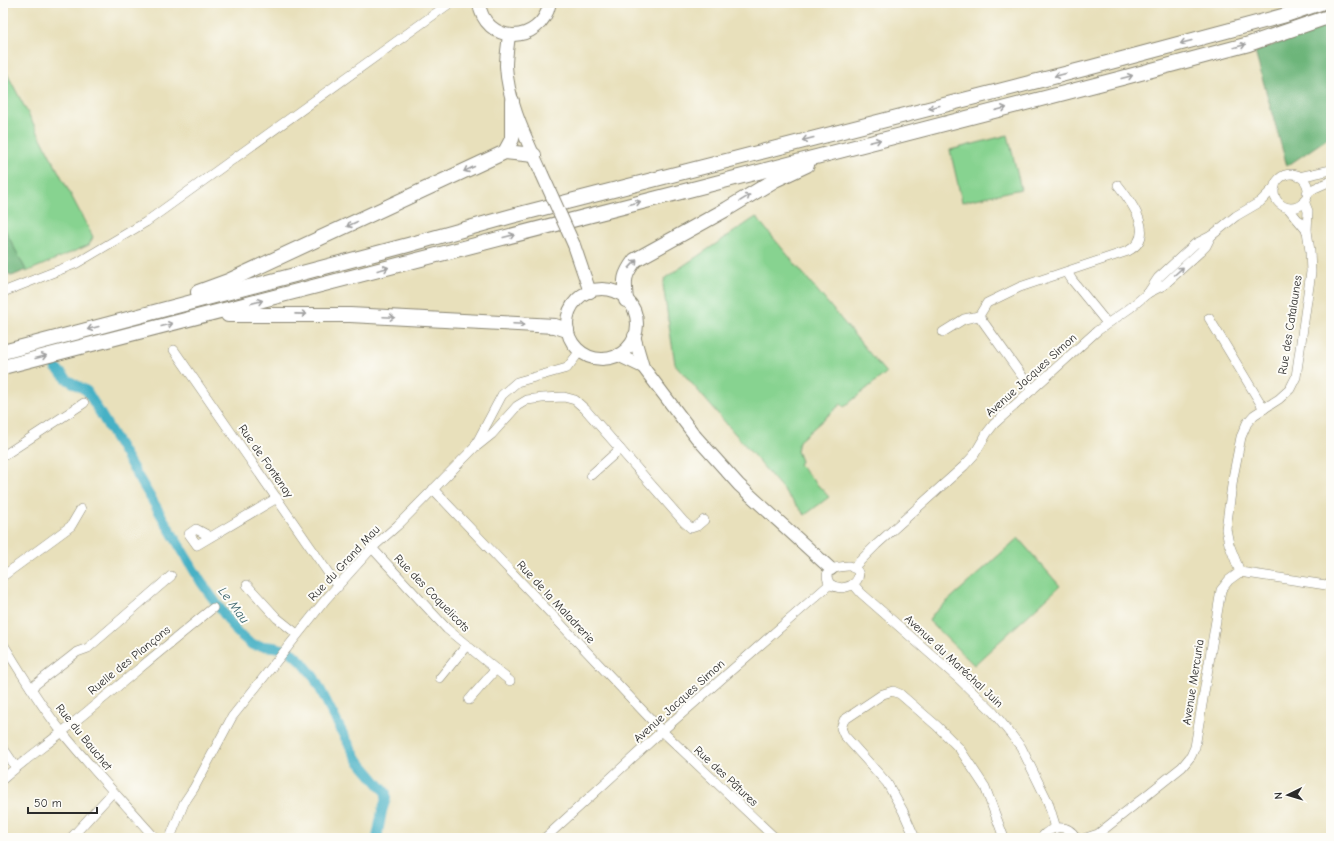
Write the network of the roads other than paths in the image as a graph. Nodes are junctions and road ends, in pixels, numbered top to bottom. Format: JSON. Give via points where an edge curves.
{"nodes":[{"id":1,"x":450,"y":3,"type":"edge"},
{"id":2,"x":550,"y":3,"type":"edge"},
{"id":3,"x":1321,"y":3,"type":"edge"},
{"id":4,"x":478,"y":4,"type":"edge"},
{"id":5,"x":1331,"y":16,"type":"edge"},
{"id":6,"x":509,"y":34,"type":"junction"},
{"id":7,"x":512,"y":101,"type":"junction"},
{"id":8,"x":838,"y":151,"type":"junction"},
{"id":9,"x":505,"y":152,"type":"junction"},
{"id":10,"x":534,"y":155,"type":"junction"},
{"id":11,"x":1331,"y":170,"type":"edge"},
{"id":12,"x":1299,"y":176,"type":"junction"},
{"id":13,"x":1331,"y":181,"type":"edge"},
{"id":14,"x":1118,"y":185,"type":"dead end"},
{"id":15,"x":1275,"y":187,"type":"junction"},
{"id":16,"x":1306,"y":197,"type":"junction"},
{"id":17,"x":1260,"y":202,"type":"junction"},
{"id":18,"x":1285,"y":207,"type":"junction"},
{"id":19,"x":1307,"y":231,"type":"junction"},
{"id":20,"x":1067,"y":272,"type":"junction"},
{"id":21,"x":3,"y":292,"type":"edge"},
{"id":22,"x":590,"y":292,"type":"junction"},
{"id":23,"x":626,"y":300,"type":"junction"},
{"id":24,"x":206,"y":315,"type":"junction"},
{"id":25,"x":979,"y":316,"type":"junction"},
{"id":26,"x":131,"y":318,"type":"junction"},
{"id":27,"x":1209,"y":318,"type":"dead end"},
{"id":28,"x":1107,"y":323,"type":"junction"},
{"id":29,"x":568,"y":330,"type":"junction"},
{"id":30,"x":943,"y":332,"type":"dead end"},
{"id":31,"x":634,"y":336,"type":"junction"},
{"id":32,"x":174,"y":350,"type":"dead end"},
{"id":33,"x":3,"y":352,"type":"edge"},
{"id":34,"x":580,"y":352,"type":"junction"},
{"id":35,"x":618,"y":355,"type":"junction"},
{"id":36,"x":3,"y":367,"type":"edge"},
{"id":37,"x":643,"y":367,"type":"junction"},
{"id":38,"x":1032,"y":390,"type":"junction"},
{"id":39,"x":84,"y":403,"type":"dead end"},
{"id":40,"x":1264,"y":409,"type":"junction"},
{"id":41,"x":474,"y":448,"type":"junction"},
{"id":42,"x":620,"y":449,"type":"junction"},
{"id":43,"x":3,"y":456,"type":"edge"},
{"id":44,"x":591,"y":475,"type":"dead end"},
{"id":45,"x":433,"y":489,"type":"junction"},
{"id":46,"x":277,"y":498,"type":"junction"},
{"id":47,"x":81,"y":509,"type":"dead end"},
{"id":48,"x":704,"y":520,"type":"dead end"},
{"id":49,"x":211,"y":537,"type":"dead end"},
{"id":50,"x":372,"y":548,"type":"junction"},
{"id":51,"x":853,"y":568,"type":"junction"},
{"id":52,"x":831,"y":569,"type":"junction"},
{"id":53,"x":1240,"y":572,"type":"junction"},
{"id":54,"x":3,"y":576,"type":"edge"},
{"id":55,"x":171,"y":576,"type":"dead end"},
{"id":56,"x":830,"y":584,"type":"junction"},
{"id":57,"x":247,"y":585,"type":"dead end"},
{"id":58,"x":854,"y":585,"type":"junction"},
{"id":59,"x":1329,"y":586,"type":"edge"},
{"id":60,"x":338,"y":587,"type":"junction"},
{"id":61,"x":213,"y":608,"type":"dead end"},
{"id":62,"x":297,"y":634,"type":"junction"},
{"id":63,"x":3,"y":644,"type":"edge"},
{"id":64,"x":467,"y":645,"type":"junction"},
{"id":65,"x":496,"y":669,"type":"junction"},
{"id":66,"x":440,"y":678,"type":"dead end"},
{"id":67,"x":510,"y":681,"type":"dead end"},
{"id":68,"x":31,"y":688,"type":"junction"},
{"id":69,"x":469,"y":700,"type":"dead end"},
{"id":70,"x":662,"y":731,"type":"junction"},
{"id":71,"x":62,"y":732,"type":"junction"},
{"id":72,"x":3,"y":748,"type":"edge"},
{"id":73,"x":16,"y":767,"type":"junction"},
{"id":74,"x":3,"y":779,"type":"edge"},
{"id":75,"x":113,"y":792,"type":"junction"},
{"id":76,"x":1056,"y":828,"type":"junction"},
{"id":77,"x":71,"y":838,"type":"edge"},
{"id":78,"x":155,"y":838,"type":"edge"},
{"id":79,"x":170,"y":838,"type":"edge"},
{"id":80,"x":544,"y":838,"type":"edge"},
{"id":81,"x":775,"y":838,"type":"edge"},
{"id":82,"x":915,"y":838,"type":"edge"},
{"id":83,"x":1004,"y":838,"type":"edge"},
{"id":84,"x":1041,"y":838,"type":"edge"},
{"id":85,"x":1076,"y":838,"type":"edge"},
{"id":86,"x":1086,"y":838,"type":"edge"}],
"edges":[{"from":1,"to":21,"type":"street","via":[[146,222],[77,263]]},
{"from":2,"to":6,"type":"main road","via":[[547,15],[531,31],[520,35]]},
{"from":3,"to":26,"type":"main road","one_way":true,"via":[[1286,15],[1092,67],[512,216]]},
{"from":4,"to":6,"type":"main road","via":[[490,25]]},
{"from":8,"to":5,"type":"main road","one_way":true,"via":[[1249,44]]},
{"from":6,"to":7,"type":"main road","via":[[506,66]]},
{"from":7,"to":9,"type":"main road","via":[[512,139]]},
{"from":7,"to":10,"type":"main road"},
{"from":23,"to":8,"type":"main road","one_way":true,"via":[[624,280],[635,260],[775,180]]},
{"from":24,"to":8,"type":"main road","one_way":true},
{"from":9,"to":10,"type":"main road"},
{"from":9,"to":26,"type":"main road","one_way":true,"via":[[228,281]]},
{"from":10,"to":22,"type":"main road","bridge":true,"via":[[574,245]]},
{"from":11,"to":12,"type":"street"},
{"from":12,"to":15,"type":"street","via":[[1282,177]]},
{"from":12,"to":16,"type":"street","via":[[1306,184]]},
{"from":13,"to":16,"type":"street","via":[[1315,188]]},
{"from":14,"to":20,"type":"street","via":[[1136,210],[1140,220],[1140,239],[1135,247],[1128,251]]},
{"from":15,"to":17,"type":"street","name":"Avenue Jacques Simon"},
{"from":15,"to":18,"type":"street","via":[[1274,194]]},
{"from":16,"to":18,"type":"street","via":[[1297,207]]},
{"from":16,"to":19,"type":"street","name":"Rue des Catalaunes"},
{"from":17,"to":18,"type":"street"},
{"from":17,"to":28,"type":"street","name":"Avenue Jacques Simon","via":[[1195,244],[1158,278],[1148,293]]},
{"from":18,"to":19,"type":"street"},
{"from":19,"to":40,"type":"street","name":"Rue des Catalaunes","via":[[1311,278],[1296,376],[1290,389]]},
{"from":20,"to":25,"type":"street","via":[[1020,287],[987,303]]},
{"from":20,"to":28,"type":"street"},
{"from":22,"to":23,"type":"main road","via":[[609,290]]},
{"from":22,"to":29,"type":"main road","via":[[574,303],[568,316]]},
{"from":23,"to":31,"type":"main road","via":[[633,308],[636,319]]},
{"from":24,"to":29,"type":"main road","one_way":true,"via":[[350,315],[555,326]]},
{"from":36,"to":24,"type":"main road","one_way":true},
{"from":25,"to":30,"type":"street","via":[[964,319]]},
{"from":25,"to":38,"type":"street"},
{"from":26,"to":33,"type":"main road","one_way":true},
{"from":27,"to":40,"type":"street"},
{"from":28,"to":38,"type":"street","name":"Avenue Jacques Simon"},
{"from":29,"to":34,"type":"main road","via":[[570,338]]},
{"from":31,"to":35,"type":"main road","via":[[627,349]]},
{"from":31,"to":37,"type":"main road"},
{"from":32,"to":46,"type":"street","name":"Rue de Fontenay"},
{"from":34,"to":35,"type":"main road","via":[[598,359],[609,359]]},
{"from":34,"to":41,"type":"street","name":"Rue du Grand Mau","via":[[567,368],[517,382],[502,395]]},
{"from":35,"to":37,"type":"main road"},
{"from":37,"to":52,"type":"main road","via":[[696,437],[739,485]]},
{"from":38,"to":51,"type":"street","name":"Avenue Jacques Simon","via":[[994,424],[964,466]]},
{"from":39,"to":43,"type":"street"},
{"from":40,"to":53,"type":"street","name":"Rue des Catalaunes","via":[[1247,423],[1241,437],[1233,478],[1226,529]]},
{"from":41,"to":42,"type":"street","via":[[492,434],[518,405],[527,400],[557,396],[580,403]]},
{"from":41,"to":45,"type":"street","name":"Rue du Grand Mau"},
{"from":42,"to":44,"type":"street"},
{"from":42,"to":48,"type":"street","via":[[691,528]]},
{"from":45,"to":50,"type":"street","name":"Rue du Grand Mau"},
{"from":45,"to":70,"type":"street","name":"Rue de la Maladrerie"},
{"from":46,"to":49,"type":"street"},
{"from":46,"to":60,"type":"street","name":"Rue de Fontenay"},
{"from":47,"to":54,"type":"street","via":[[72,526]]},
{"from":50,"to":60,"type":"street","name":"Rue du Grand Mau"},
{"from":50,"to":64,"type":"street","name":"Rue des Coquelicots","via":[[447,629]]},
{"from":51,"to":52,"type":"street","via":[[849,566]]},
{"from":51,"to":58,"type":"street","via":[[858,577]]},
{"from":52,"to":56,"type":"street","via":[[828,575]]},
{"from":53,"to":59,"type":"street"},
{"from":53,"to":86,"type":"street","name":"Avenue Mercuria","via":[[1221,590],[1196,744],[1191,756],[1182,768],[1098,834]]},
{"from":55,"to":68,"type":"street","via":[[88,648],[77,652]]},
{"from":56,"to":58,"type":"street","via":[[838,587]]},
{"from":56,"to":70,"type":"street","name":"Avenue Jacques Simon"},
{"from":57,"to":62,"type":"street","via":[[277,618]]},
{"from":58,"to":76,"type":"street","name":"Avenue du Maréchal Juin","via":[[993,712],[1021,747],[1048,802]]},
{"from":60,"to":62,"type":"street","name":"Rue du Grand Mau"},
{"from":61,"to":71,"type":"street","name":"Ruelle des Plançons"},
{"from":62,"to":79,"type":"street","name":"Rue du Grand Mau","via":[[232,717],[184,803]]},
{"from":63,"to":68,"type":"street","name":"Rue du Bauchet"},
{"from":64,"to":65,"type":"street","name":"Rue des Coquelicots"},
{"from":64,"to":66,"type":"street"},
{"from":65,"to":67,"type":"street","name":"Rue des Coquelicots"},
{"from":65,"to":69,"type":"street"},
{"from":68,"to":71,"type":"street","name":"Rue du Bauchet"},
{"from":70,"to":80,"type":"street","name":"Avenue Jacques Simon"},
{"from":70,"to":81,"type":"street","name":"Rue des Pâtures"},
{"from":71,"to":73,"type":"street","name":"Ruelle des Plançons"},
{"from":71,"to":75,"type":"street","name":"Rue du Bauchet"},
{"from":72,"to":73,"type":"street"},
{"from":73,"to":74,"type":"street","name":"Ruelle des Plançons"},
{"from":75,"to":77,"type":"street"},
{"from":75,"to":78,"type":"street","name":"Rue du Bauchet"},
{"from":76,"to":84,"type":"street","via":[[1049,830]]},
{"from":76,"to":85,"type":"street","via":[[1069,830]]},
{"from":82,"to":83,"type":"street","via":[[887,783],[844,735],[841,728],[844,720],[883,694],[892,691],[911,703],[959,748],[985,787]]}]}
